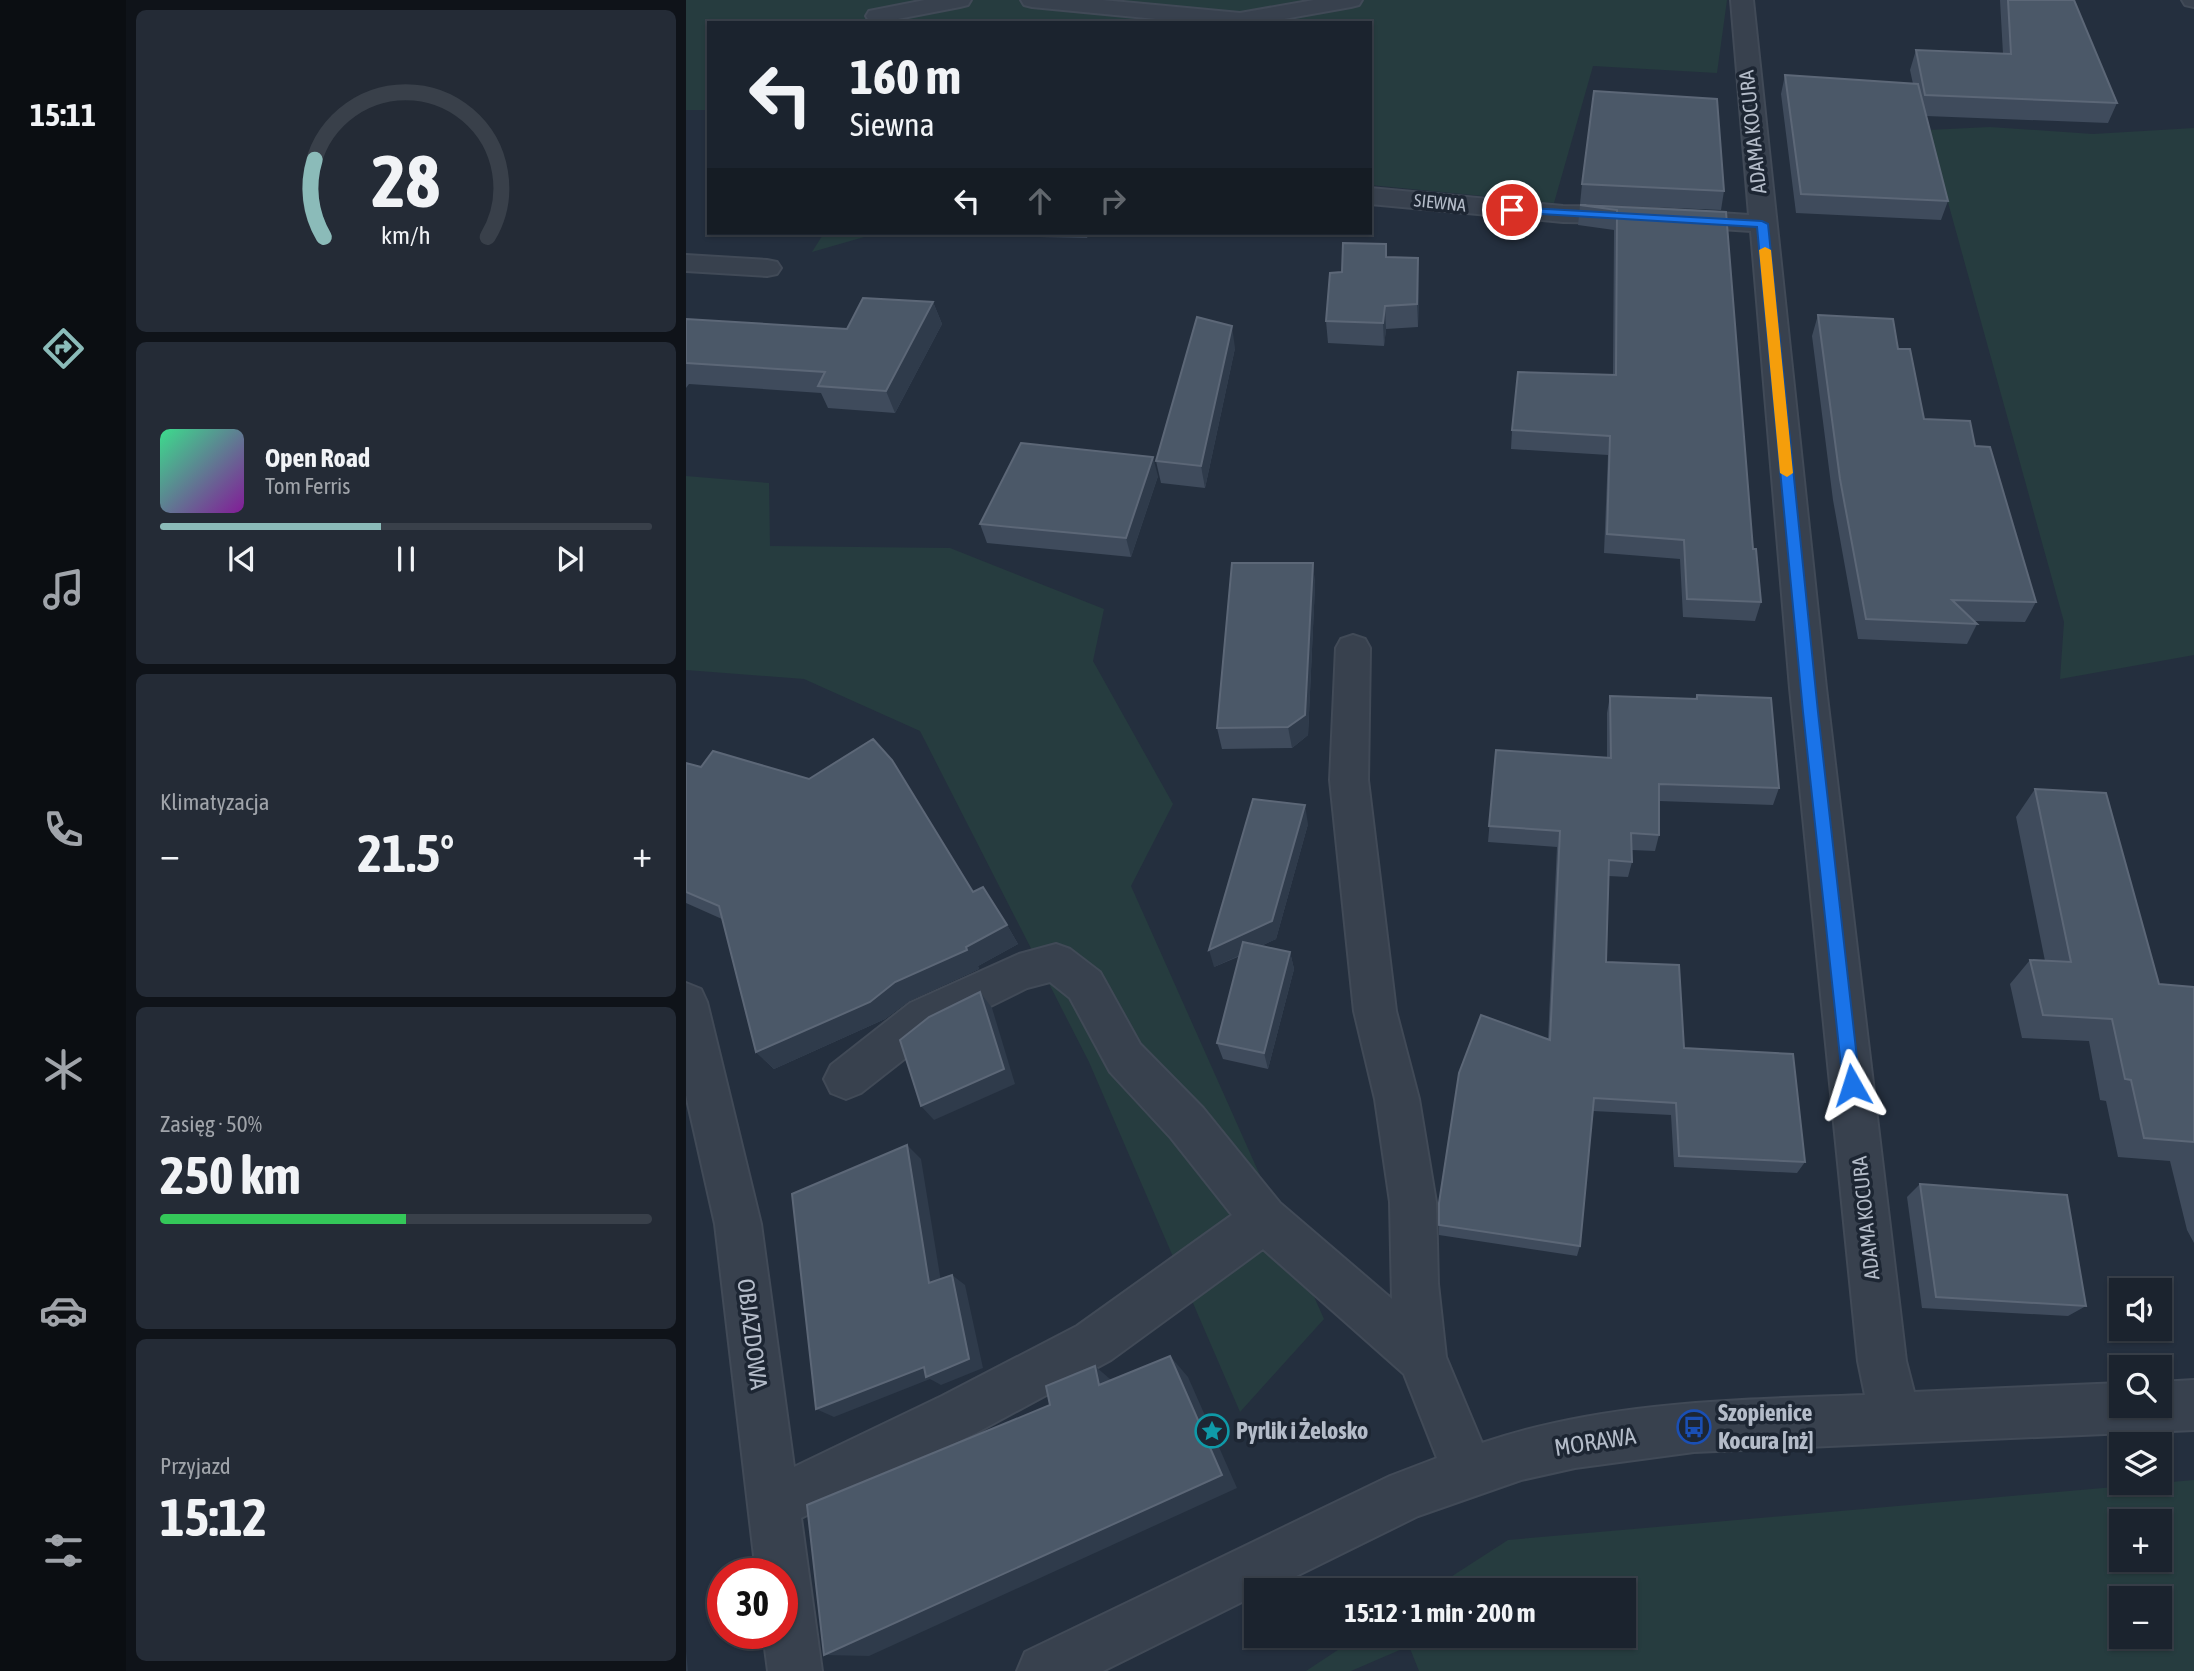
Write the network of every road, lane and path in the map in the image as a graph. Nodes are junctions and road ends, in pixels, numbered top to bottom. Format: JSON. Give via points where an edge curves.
{"nodes":[{"id":1,"x":960,"y":0,"type":"edge"},
{"id":2,"x":1032,"y":0,"type":"edge"},
{"id":3,"x":1350,"y":0,"type":"edge"},
{"id":4,"x":1742,"y":7,"type":"edge"},
{"id":5,"x":877,"y":16,"type":"dead end"},
{"id":6,"x":1239,"y":21,"type":"edge"},
{"id":7,"x":1372,"y":196,"type":"edge"},
{"id":8,"x":1762,"y":224,"type":"junction"},
{"id":9,"x":686,"y":263,"type":"edge"},
{"id":10,"x":768,"y":268,"type":"dead end"},
{"id":11,"x":1353,"y":648,"type":"dead end"},
{"id":12,"x":686,"y":1002,"type":"edge"},
{"id":13,"x":846,"y":1079,"type":"dead end"},
{"id":14,"x":1264,"y":1219,"type":"junction"},
{"id":15,"x":1422,"y":1357,"type":"junction"},
{"id":16,"x":2194,"y":1405,"type":"edge"},
{"id":17,"x":1895,"y":1419,"type":"junction"},
{"id":18,"x":1468,"y":1472,"type":"junction"},
{"id":19,"x":774,"y":1504,"type":"junction"},
{"id":20,"x":795,"y":1671,"type":"edge"},
{"id":21,"x":1044,"y":1671,"type":"edge"}],
"edges":[{"from":1,"to":5,"type":"street"},
{"from":2,"to":6,"type":"street"},
{"from":3,"to":6,"type":"street"},
{"from":4,"to":8,"type":"street","name":"ADAMA KOCURA"},
{"from":7,"to":8,"type":"street","name":"SIEWNA","via":[[1563,214]]},
{"from":8,"to":17,"type":"street","name":"ADAMA KOCURA","via":[[1822,823],[1882,1361]]},
{"from":9,"to":10,"type":"street"},
{"from":11,"to":15,"type":"street","via":[[1351,793],[1375,1010],[1398,1098],[1413,1202],[1414,1284]]},
{"from":12,"to":19,"type":"street","name":"OBJAZDOWA","via":[[738,1224]]},
{"from":13,"to":14,"type":"street","via":[[925,1017],[1019,972],[1056,962],[1085,985],[1125,1058],[1187,1123]]},
{"from":14,"to":15,"type":"street"},
{"from":14,"to":19,"type":"street","via":[[1094,1343]]},
{"from":15,"to":18,"type":"street"},
{"from":16,"to":17,"type":"street","name":"MORAWA"},
{"from":17,"to":18,"type":"street","name":"MORAWA","via":[[1694,1427],[1575,1443]]},
{"from":18,"to":21,"type":"street","name":"MORAWA","via":[[1408,1494]]},
{"from":19,"to":20,"type":"street","name":"OBJAZDOWA"}]}
